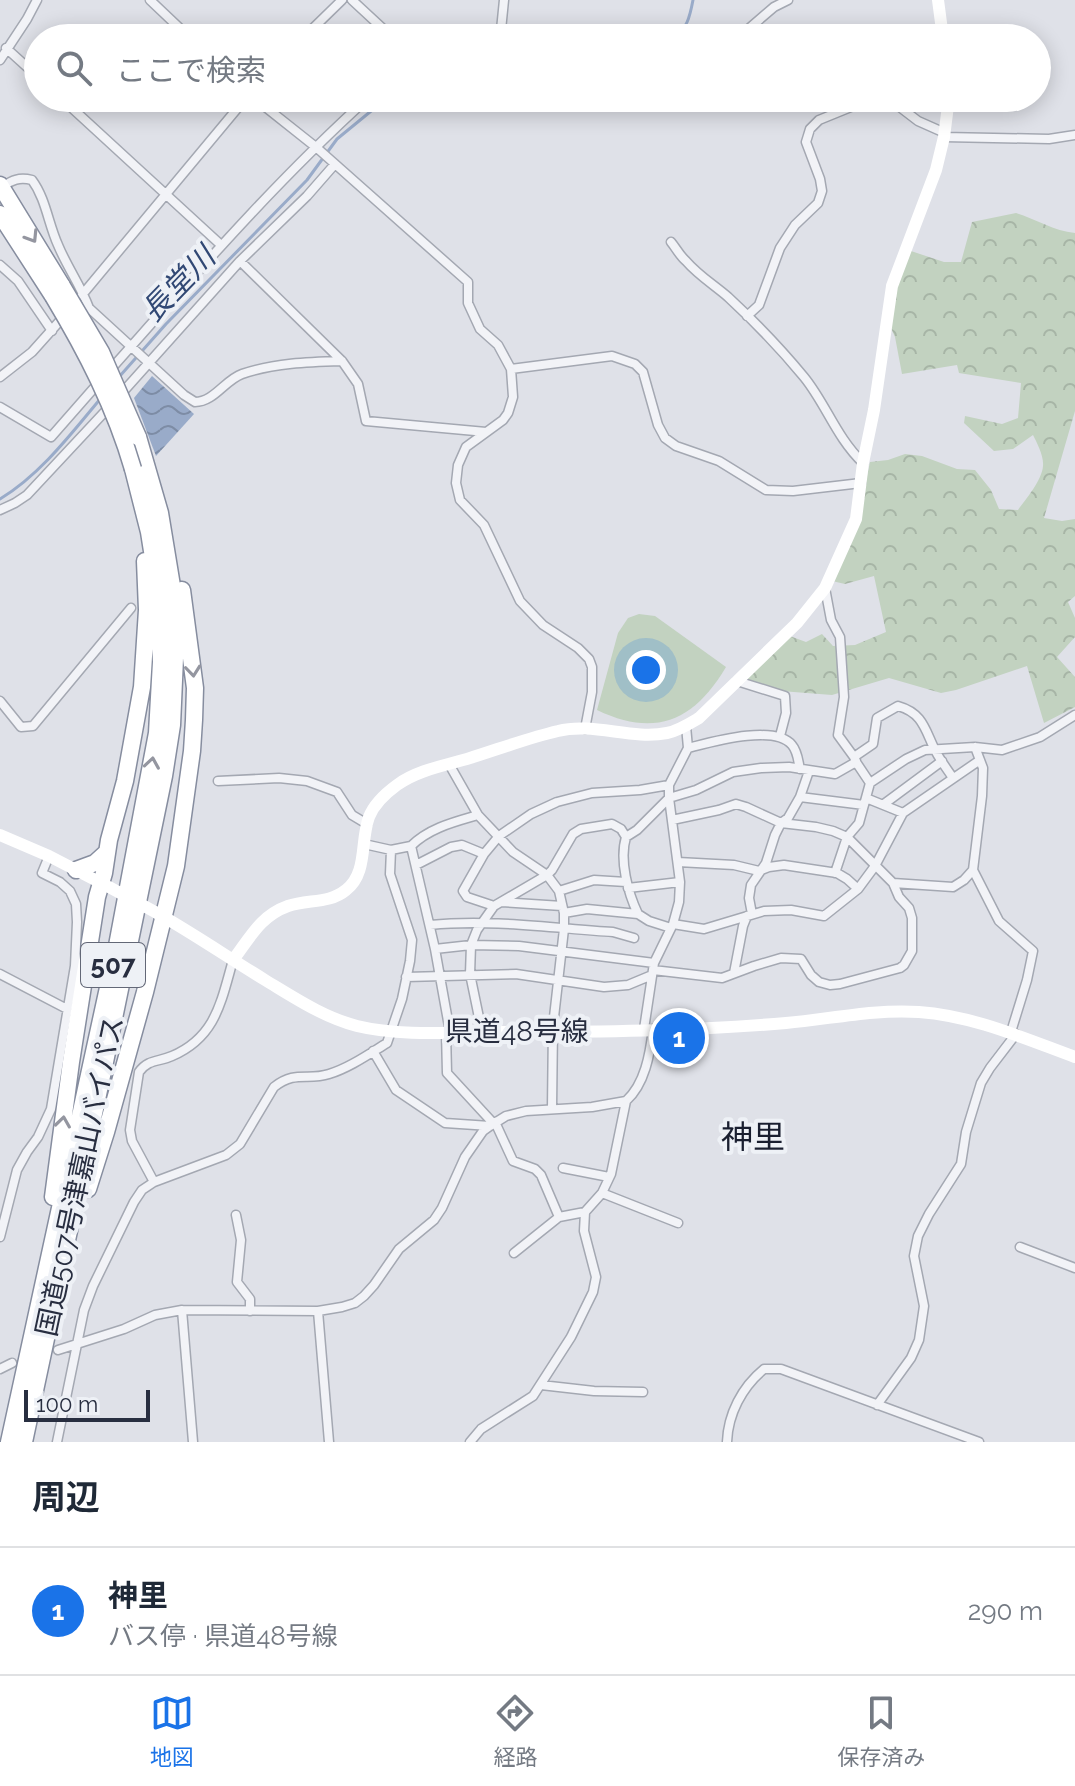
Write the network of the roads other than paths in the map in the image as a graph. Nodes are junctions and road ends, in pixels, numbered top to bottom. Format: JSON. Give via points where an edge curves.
{"nodes":[{"id":1,"x":37,"y":0,"type":"edge"},
{"id":2,"x":150,"y":0,"type":"edge"},
{"id":3,"x":342,"y":0,"type":"edge"},
{"id":4,"x":352,"y":0,"type":"edge"},
{"id":5,"x":504,"y":0,"type":"edge"},
{"id":6,"x":788,"y":0,"type":"edge"},
{"id":7,"x":938,"y":0,"type":"edge"},
{"id":8,"x":175,"y":24,"type":"edge"},
{"id":9,"x":317,"y":24,"type":"edge"},
{"id":10,"x":378,"y":24,"type":"edge"},
{"id":11,"x":502,"y":24,"type":"edge"},
{"id":12,"x":754,"y":24,"type":"edge"},
{"id":13,"x":941,"y":24,"type":"edge"},
{"id":14,"x":6,"y":48,"type":"junction"},
{"id":15,"x":0,"y":60,"type":"edge"},
{"id":16,"x":24,"y":64,"type":"edge"},
{"id":17,"x":76,"y":112,"type":"edge"},
{"id":18,"x":234,"y":112,"type":"edge"},
{"id":19,"x":272,"y":112,"type":"edge"},
{"id":20,"x":354,"y":112,"type":"edge"},
{"id":21,"x":839,"y":112,"type":"edge"},
{"id":22,"x":906,"y":112,"type":"edge"},
{"id":23,"x":947,"y":112,"type":"edge"},
{"id":24,"x":944,"y":135,"type":"junction"},
{"id":25,"x":1075,"y":135,"type":"edge"},
{"id":26,"x":317,"y":148,"type":"junction"},
{"id":27,"x":335,"y":164,"type":"junction"},
{"id":28,"x":1,"y":186,"type":"edge"},
{"id":29,"x":166,"y":194,"type":"junction"},
{"id":30,"x":0,"y":214,"type":"edge"},
{"id":31,"x":671,"y":242,"type":"dead end"},
{"id":32,"x":221,"y":245,"type":"junction"},
{"id":33,"x":240,"y":261,"type":"junction"},
{"id":34,"x":0,"y":265,"type":"edge"},
{"id":35,"x":58,"y":291,"type":"junction"},
{"id":36,"x":83,"y":293,"type":"junction"},
{"id":37,"x":747,"y":316,"type":"junction"},
{"id":38,"x":52,"y":331,"type":"junction"},
{"id":39,"x":131,"y":346,"type":"junction"},
{"id":40,"x":342,"y":361,"type":"junction"},
{"id":41,"x":150,"y":364,"type":"junction"},
{"id":42,"x":511,"y":369,"type":"junction"},
{"id":43,"x":0,"y":377,"type":"edge"},
{"id":44,"x":0,"y":407,"type":"edge"},
{"id":45,"x":486,"y":432,"type":"junction"},
{"id":46,"x":863,"y":463,"type":"junction"},
{"id":47,"x":139,"y":480,"type":"junction"},
{"id":48,"x":861,"y":483,"type":"junction"},
{"id":49,"x":0,"y":510,"type":"edge"},
{"id":50,"x":160,"y":513,"type":"junction"},
{"id":51,"x":825,"y":588,"type":"junction"},
{"id":52,"x":131,"y":608,"type":"dead end"},
{"id":53,"x":737,"y":681,"type":"junction"},
{"id":54,"x":0,"y":701,"type":"edge"},
{"id":55,"x":1075,"y":715,"type":"edge"},
{"id":56,"x":686,"y":726,"type":"junction"},
{"id":57,"x":585,"y":729,"type":"junction"},
{"id":58,"x":780,"y":736,"type":"junction"},
{"id":59,"x":975,"y":747,"type":"junction"},
{"id":60,"x":688,"y":748,"type":"junction"},
{"id":61,"x":935,"y":749,"type":"junction"},
{"id":62,"x":855,"y":760,"type":"junction"},
{"id":63,"x":980,"y":760,"type":"junction"},
{"id":64,"x":942,"y":761,"type":"junction"},
{"id":65,"x":449,"y":764,"type":"junction"},
{"id":66,"x":805,"y":770,"type":"junction"},
{"id":67,"x":953,"y":778,"type":"junction"},
{"id":68,"x":218,"y":781,"type":"dead end"},
{"id":69,"x":870,"y":783,"type":"junction"},
{"id":70,"x":669,"y":785,"type":"junction"},
{"id":71,"x":800,"y":797,"type":"junction"},
{"id":72,"x":669,"y":798,"type":"junction"},
{"id":73,"x":865,"y":801,"type":"junction"},
{"id":74,"x":884,"y":804,"type":"junction"},
{"id":75,"x":903,"y":813,"type":"junction"},
{"id":76,"x":478,"y":815,"type":"junction"},
{"id":77,"x":672,"y":820,"type":"junction"},
{"id":78,"x":781,"y":823,"type":"junction"},
{"id":79,"x":367,"y":824,"type":"junction"},
{"id":80,"x":0,"y":835,"type":"edge"},
{"id":81,"x":499,"y":836,"type":"junction"},
{"id":82,"x":626,"y":837,"type":"junction"},
{"id":83,"x":847,"y":837,"type":"junction"},
{"id":84,"x":364,"y":844,"type":"junction"},
{"id":85,"x":411,"y":846,"type":"junction"},
{"id":86,"x":391,"y":850,"type":"junction"},
{"id":87,"x":106,"y":853,"type":"junction"},
{"id":88,"x":484,"y":854,"type":"junction"},
{"id":89,"x":49,"y":856,"type":"junction"},
{"id":90,"x":678,"y":862,"type":"junction"},
{"id":91,"x":416,"y":865,"type":"junction"},
{"id":92,"x":875,"y":866,"type":"junction"},
{"id":93,"x":76,"y":870,"type":"junction"},
{"id":94,"x":973,"y":870,"type":"junction"},
{"id":95,"x":759,"y":871,"type":"junction"},
{"id":96,"x":835,"y":873,"type":"junction"},
{"id":97,"x":547,"y":875,"type":"junction"},
{"id":98,"x":680,"y":882,"type":"junction"},
{"id":99,"x":893,"y":883,"type":"junction"},
{"id":100,"x":105,"y":885,"type":"junction"},
{"id":101,"x":627,"y":885,"type":"junction"},
{"id":102,"x":858,"y":889,"type":"junction"},
{"id":103,"x":559,"y":891,"type":"junction"},
{"id":104,"x":497,"y":904,"type":"junction"},
{"id":105,"x":563,"y":910,"type":"junction"},
{"id":106,"x":638,"y":914,"type":"junction"},
{"id":107,"x":749,"y":915,"type":"junction"},
{"id":108,"x":161,"y":916,"type":"junction"},
{"id":109,"x":482,"y":922,"type":"junction"},
{"id":110,"x":430,"y":925,"type":"junction"},
{"id":111,"x":672,"y":926,"type":"junction"},
{"id":112,"x":564,"y":929,"type":"junction"},
{"id":113,"x":634,"y":938,"type":"dead end"},
{"id":114,"x":471,"y":945,"type":"junction"},
{"id":115,"x":435,"y":949,"type":"junction"},
{"id":116,"x":562,"y":952,"type":"junction"},
{"id":117,"x":233,"y":960,"type":"junction"},
{"id":118,"x":653,"y":969,"type":"junction"},
{"id":119,"x":734,"y":973,"type":"junction"},
{"id":120,"x":0,"y":974,"type":"edge"},
{"id":121,"x":470,"y":974,"type":"junction"},
{"id":122,"x":439,"y":975,"type":"junction"},
{"id":123,"x":406,"y":977,"type":"junction"},
{"id":124,"x":557,"y":981,"type":"junction"},
{"id":125,"x":67,"y":1009,"type":"junction"},
{"id":126,"x":649,"y":1029,"type":"junction"},
{"id":127,"x":391,"y":1031,"type":"junction"},
{"id":128,"x":448,"y":1032,"type":"junction"},
{"id":129,"x":482,"y":1032,"type":"junction"},
{"id":130,"x":553,"y":1032,"type":"junction"},
{"id":131,"x":1014,"y":1033,"type":"junction"},
{"id":132,"x":373,"y":1051,"type":"junction"},
{"id":133,"x":1075,"y":1057,"type":"edge"},
{"id":134,"x":626,"y":1101,"type":"junction"},
{"id":135,"x":552,"y":1108,"type":"junction"},
{"id":136,"x":493,"y":1124,"type":"junction"},
{"id":137,"x":563,"y":1168,"type":"dead end"},
{"id":138,"x":609,"y":1177,"type":"junction"},
{"id":139,"x":154,"y":1182,"type":"junction"},
{"id":140,"x":602,"y":1193,"type":"junction"},
{"id":141,"x":585,"y":1212,"type":"junction"},
{"id":142,"x":236,"y":1215,"type":"dead end"},
{"id":143,"x":559,"y":1217,"type":"junction"},
{"id":144,"x":678,"y":1223,"type":"dead end"},
{"id":145,"x":0,"y":1237,"type":"edge"},
{"id":146,"x":1020,"y":1247,"type":"dead end"},
{"id":147,"x":514,"y":1253,"type":"dead end"},
{"id":148,"x":1075,"y":1268,"type":"edge"},
{"id":149,"x":182,"y":1310,"type":"junction"},
{"id":150,"x":250,"y":1311,"type":"junction"},
{"id":151,"x":318,"y":1311,"type":"junction"},
{"id":152,"x":45,"y":1343,"type":"junction"},
{"id":153,"x":79,"y":1344,"type":"junction"},
{"id":154,"x":12,"y":1363,"type":"dead end"},
{"id":155,"x":0,"y":1369,"type":"edge"},
{"id":156,"x":541,"y":1385,"type":"junction"},
{"id":157,"x":643,"y":1392,"type":"dead end"},
{"id":158,"x":877,"y":1405,"type":"junction"},
{"id":159,"x":9,"y":1442,"type":"edge"},
{"id":160,"x":24,"y":1442,"type":"edge"},
{"id":161,"x":57,"y":1442,"type":"edge"},
{"id":162,"x":193,"y":1442,"type":"edge"},
{"id":163,"x":329,"y":1442,"type":"edge"},
{"id":164,"x":470,"y":1442,"type":"edge"},
{"id":165,"x":727,"y":1442,"type":"edge"},
{"id":166,"x":979,"y":1442,"type":"edge"}],
"edges":[{"from":1,"to":14,"type":"street"},
{"from":2,"to":8,"type":"street"},
{"from":3,"to":9,"type":"street"},
{"from":4,"to":10,"type":"street"},
{"from":5,"to":11,"type":"street"},
{"from":6,"to":12,"type":"street"},
{"from":7,"to":13,"type":"street"},
{"from":14,"to":15,"type":"street"},
{"from":14,"to":16,"type":"street"},
{"from":17,"to":29,"type":"street"},
{"from":18,"to":29,"type":"street"},
{"from":19,"to":26,"type":"street"},
{"from":20,"to":26,"type":"street"},
{"from":21,"to":37,"type":"street","via":[[810,129],[806,142],[820,179],[818,203],[780,248],[759,305]]},
{"from":22,"to":24,"type":"street"},
{"from":23,"to":24,"type":"street"},
{"from":24,"to":25,"type":"street"},
{"from":24,"to":46,"type":"street","via":[[892,286]]},
{"from":26,"to":27,"type":"street"},
{"from":26,"to":32,"type":"street"},
{"from":27,"to":33,"type":"street"},
{"from":27,"to":42,"type":"street","via":[[468,282],[468,303],[480,329],[498,345]]},
{"from":28,"to":35,"type":"highway","name":"国道507号津嘉山バイパス","number":"507","one_way":true},
{"from":28,"to":36,"type":"street","via":[[22,177],[32,180]]},
{"from":29,"to":32,"type":"street"},
{"from":29,"to":36,"type":"street"},
{"from":30,"to":35,"type":"highway","name":"国道507号津嘉山バイパス","number":"507"},
{"from":31,"to":37,"type":"street"},
{"from":32,"to":39,"type":"street"},
{"from":33,"to":40,"type":"street"},
{"from":33,"to":41,"type":"street"},
{"from":34,"to":38,"type":"street","via":[[18,281]]},
{"from":35,"to":47,"type":"highway","name":"国道507号津嘉山バイパス","number":"507","bridge":true},
{"from":36,"to":38,"type":"street"},
{"from":36,"to":39,"type":"street","via":[[89,308]]},
{"from":37,"to":46,"type":"street","via":[[804,376]]},
{"from":38,"to":43,"type":"street"},
{"from":39,"to":41,"type":"street"},
{"from":39,"to":44,"type":"street","via":[[51,437]]},
{"from":40,"to":41,"type":"street","via":[[242,374],[201,402],[184,395]]},
{"from":40,"to":45,"type":"street","via":[[358,384],[366,421]]},
{"from":41,"to":49,"type":"street","via":[[27,495]]},
{"from":42,"to":45,"type":"street","via":[[508,413]]},
{"from":42,"to":48,"type":"street","via":[[612,356],[643,372],[658,425],[676,446],[719,461],[766,490]]},
{"from":45,"to":57,"type":"street","via":[[466,447],[458,465],[460,500],[484,525],[520,601],[589,659],[592,692]]},
{"from":46,"to":48,"type":"street"},
{"from":47,"to":50,"type":"highway","name":"国道507号津嘉山バイパス","number":"507"},
{"from":47,"to":87,"type":"highway","via":[[147,610],[143,675]]},
{"from":152,"to":47,"type":"highway","name":"国道507号津嘉山バイパス","number":"507","one_way":true,"via":[[157,733],[159,601]]},
{"from":48,"to":51,"type":"street","via":[[856,519]]},
{"from":50,"to":108,"type":"highway","one_way":true,"via":[[168,523],[177,561],[195,688],[176,866]]},
{"from":50,"to":152,"type":"highway","name":"国道507号津嘉山バイパス","number":"507","via":[[172,586],[172,725]]},
{"from":51,"to":53,"type":"street"},
{"from":51,"to":62,"type":"street","via":[[840,637],[844,697],[838,735]]},
{"from":52,"to":54,"type":"street","via":[[33,726],[21,727]]},
{"from":53,"to":56,"type":"street"},
{"from":53,"to":58,"type":"street","via":[[785,696]]},
{"from":55,"to":59,"type":"street","via":[[1040,737],[1002,750]]},
{"from":56,"to":57,"type":"street","via":[[649,734]]},
{"from":56,"to":60,"type":"street"},
{"from":57,"to":65,"type":"street","via":[[562,730]]},
{"from":58,"to":60,"type":"street","via":[[718,740]]},
{"from":58,"to":66,"type":"street","via":[[790,742]]},
{"from":59,"to":61,"type":"street"},
{"from":59,"to":63,"type":"street"},
{"from":60,"to":70,"type":"street"},
{"from":61,"to":62,"type":"street","via":[[924,723],[898,706],[877,718],[873,744]]},
{"from":61,"to":64,"type":"street"},
{"from":61,"to":69,"type":"street","via":[[906,759]]},
{"from":62,"to":66,"type":"street","via":[[835,774]]},
{"from":62,"to":69,"type":"street"},
{"from":63,"to":67,"type":"street"},
{"from":63,"to":94,"type":"street","via":[[982,796]]},
{"from":64,"to":67,"type":"street"},
{"from":64,"to":74,"type":"street"},
{"from":65,"to":76,"type":"street"},
{"from":65,"to":79,"type":"street","via":[[398,784],[373,808]]},
{"from":66,"to":71,"type":"street"},
{"from":66,"to":72,"type":"street","via":[[733,772]]},
{"from":67,"to":75,"type":"street"},
{"from":68,"to":79,"type":"street","via":[[307,781],[337,792],[352,815]]},
{"from":69,"to":73,"type":"street"},
{"from":70,"to":72,"type":"street"},
{"from":70,"to":81,"type":"street","via":[[557,802]]},
{"from":71,"to":73,"type":"street"},
{"from":71,"to":78,"type":"street"},
{"from":72,"to":77,"type":"street"},
{"from":72,"to":82,"type":"street"},
{"from":73,"to":74,"type":"street"},
{"from":73,"to":83,"type":"street","via":[[859,823]]},
{"from":74,"to":75,"type":"street"},
{"from":75,"to":92,"type":"street"},
{"from":76,"to":81,"type":"street"},
{"from":76,"to":85,"type":"street","via":[[448,823]]},
{"from":77,"to":78,"type":"street","via":[[736,804]]},
{"from":77,"to":90,"type":"street"},
{"from":78,"to":83,"type":"street"},
{"from":78,"to":95,"type":"street"},
{"from":79,"to":84,"type":"street"},
{"from":80,"to":89,"type":"street","name":"県道48号線"},
{"from":81,"to":88,"type":"street"},
{"from":81,"to":97,"type":"street"},
{"from":82,"to":97,"type":"street","via":[[612,824],[581,829]]},
{"from":82,"to":101,"type":"street"},
{"from":83,"to":92,"type":"street"},
{"from":83,"to":96,"type":"street"},
{"from":84,"to":86,"type":"street"},
{"from":84,"to":117,"type":"street","via":[[358,877],[349,888],[331,898],[276,911],[255,928]]},
{"from":85,"to":86,"type":"street"},
{"from":85,"to":91,"type":"street"},
{"from":86,"to":123,"type":"street","via":[[390,874],[412,940]]},
{"from":87,"to":93,"type":"highway"},
{"from":87,"to":100,"type":"highway"},
{"from":88,"to":91,"type":"street","via":[[462,845]]},
{"from":88,"to":104,"type":"street","via":[[463,891],[467,897]]},
{"from":89,"to":93,"type":"street","name":"県道48号線"},
{"from":89,"to":125,"type":"street","via":[[42,873],[70,891],[76,904],[75,966]]},
{"from":90,"to":95,"type":"street"},
{"from":90,"to":98,"type":"street"},
{"from":91,"to":110,"type":"street"},
{"from":92,"to":99,"type":"street"},
{"from":92,"to":102,"type":"street"},
{"from":93,"to":100,"type":"street","name":"県道48号線"},
{"from":94,"to":99,"type":"street","via":[[953,887]]},
{"from":94,"to":131,"type":"street","via":[[999,921],[1033,951]]},
{"from":95,"to":96,"type":"street","via":[[784,865]]},
{"from":95,"to":107,"type":"street","via":[[751,885]]},
{"from":96,"to":102,"type":"street"},
{"from":97,"to":103,"type":"street"},
{"from":97,"to":104,"type":"street"},
{"from":98,"to":101,"type":"street"},
{"from":98,"to":111,"type":"street"},
{"from":99,"to":119,"type":"street","via":[[912,918],[912,951],[900,968],[830,985],[811,975],[801,959],[781,958]]},
{"from":100,"to":108,"type":"street","name":"県道48号線","bridge":true},
{"from":152,"to":100,"type":"highway","one_way":true,"via":[[71,1062],[90,941]]},
{"from":101,"to":103,"type":"street","via":[[594,880]]},
{"from":101,"to":106,"type":"street"},
{"from":102,"to":107,"type":"street","via":[[824,916],[791,910]]},
{"from":103,"to":105,"type":"street"},
{"from":104,"to":105,"type":"street"},
{"from":104,"to":109,"type":"street"},
{"from":105,"to":106,"type":"street"},
{"from":105,"to":112,"type":"street"},
{"from":106,"to":111,"type":"street"},
{"from":107,"to":111,"type":"street","via":[[704,929]]},
{"from":107,"to":119,"type":"street"},
{"from":108,"to":117,"type":"street","name":"県道48号線"},
{"from":108,"to":152,"type":"highway"},
{"from":109,"to":110,"type":"street"},
{"from":109,"to":112,"type":"street"},
{"from":109,"to":114,"type":"street"},
{"from":110,"to":115,"type":"street"},
{"from":111,"to":118,"type":"street"},
{"from":112,"to":113,"type":"street"},
{"from":112,"to":116,"type":"street"},
{"from":114,"to":115,"type":"street"},
{"from":114,"to":116,"type":"street"},
{"from":114,"to":121,"type":"street"},
{"from":115,"to":122,"type":"street"},
{"from":116,"to":118,"type":"street"},
{"from":116,"to":124,"type":"street"},
{"from":117,"to":127,"type":"street","name":"県道48号線","via":[[328,1015]]},
{"from":117,"to":139,"type":"street","via":[[208,1029],[175,1055],[151,1061],[139,1072],[130,1130]]},
{"from":118,"to":119,"type":"street","via":[[722,978]]},
{"from":118,"to":124,"type":"street","via":[[628,985]]},
{"from":118,"to":126,"type":"street"},
{"from":120,"to":125,"type":"street"},
{"from":121,"to":122,"type":"street"},
{"from":121,"to":124,"type":"street"},
{"from":121,"to":129,"type":"street"},
{"from":122,"to":123,"type":"street"},
{"from":122,"to":128,"type":"street"},
{"from":123,"to":127,"type":"street"},
{"from":124,"to":130,"type":"street"},
{"from":125,"to":145,"type":"street","via":[[51,1109],[17,1170]]},
{"from":126,"to":130,"type":"street","name":"県道48号線"},
{"from":126,"to":131,"type":"street","name":"県道48号線","via":[[728,1028],[897,1011],[951,1016]]},
{"from":126,"to":134,"type":"street","via":[[647,1063]]},
{"from":127,"to":128,"type":"street","name":"県道48号線"},
{"from":127,"to":132,"type":"street","via":[[387,1043]]},
{"from":128,"to":129,"type":"street","name":"県道48号線"},
{"from":128,"to":136,"type":"street","via":[[447,1073]]},
{"from":129,"to":130,"type":"street","name":"県道48号線"},
{"from":130,"to":135,"type":"street"},
{"from":131,"to":133,"type":"street","name":"県道48号線"},
{"from":131,"to":158,"type":"street","via":[[981,1083],[961,1164],[918,1236],[914,1256],[924,1306],[919,1340]]},
{"from":132,"to":136,"type":"street","via":[[396,1090],[445,1123]]},
{"from":132,"to":139,"type":"street","via":[[332,1073],[281,1082],[240,1144],[226,1155]]},
{"from":134,"to":135,"type":"street"},
{"from":134,"to":138,"type":"street"},
{"from":135,"to":136,"type":"street","via":[[506,1116]]},
{"from":136,"to":143,"type":"street","via":[[513,1161],[541,1175]]},
{"from":136,"to":151,"type":"street","via":[[465,1157],[434,1220],[399,1249],[364,1296]]},
{"from":137,"to":138,"type":"street"},
{"from":138,"to":140,"type":"street"},
{"from":139,"to":153,"type":"street","via":[[134,1202],[93,1286]]},
{"from":140,"to":141,"type":"street"},
{"from":140,"to":144,"type":"street"},
{"from":141,"to":143,"type":"street"},
{"from":141,"to":156,"type":"street","via":[[584,1231],[596,1277],[593,1292]]},
{"from":142,"to":150,"type":"street","via":[[241,1240],[237,1282],[250,1299]]},
{"from":143,"to":147,"type":"street"},
{"from":146,"to":148,"type":"street"},
{"from":149,"to":150,"type":"street"},
{"from":149,"to":153,"type":"street"},
{"from":149,"to":162,"type":"street"},
{"from":150,"to":151,"type":"street"},
{"from":151,"to":163,"type":"street"},
{"from":152,"to":153,"type":"street"},
{"from":152,"to":159,"type":"highway","name":"国道507号津嘉山バイパス","number":"507"},
{"from":152,"to":160,"type":"highway","name":"国道507号津嘉山バイパス","number":"507"},
{"from":153,"to":161,"type":"street"},
{"from":154,"to":155,"type":"street"},
{"from":156,"to":157,"type":"street"},
{"from":156,"to":164,"type":"street"},
{"from":158,"to":165,"type":"street","via":[[781,1369],[764,1369],[735,1408]]},
{"from":158,"to":166,"type":"street"}]}
